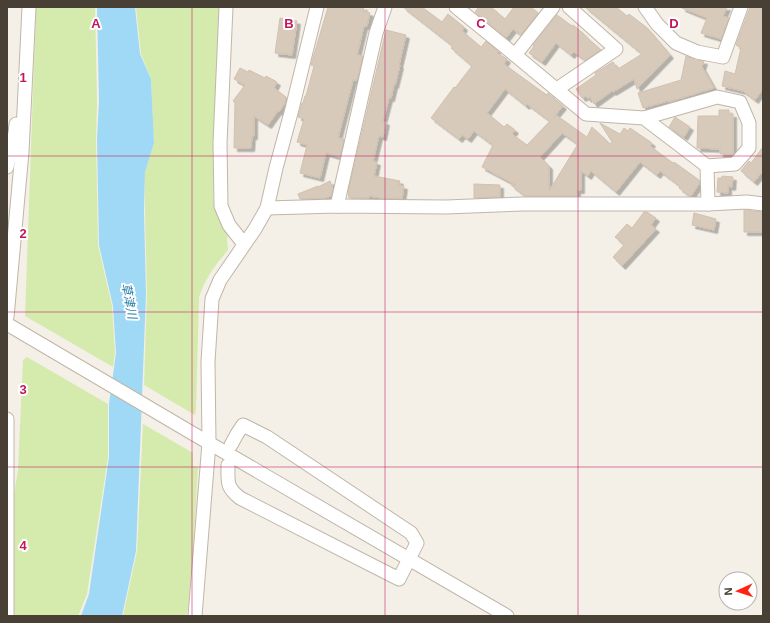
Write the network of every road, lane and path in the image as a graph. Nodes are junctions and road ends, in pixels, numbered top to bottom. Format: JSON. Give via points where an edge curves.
{"nodes":[{"id":1,"x":22,"y":7,"type":"edge"},
{"id":2,"x":29,"y":7,"type":"edge"},
{"id":3,"x":226,"y":7,"type":"edge"},
{"id":4,"x":317,"y":7,"type":"edge"},
{"id":5,"x":385,"y":7,"type":"edge"},
{"id":6,"x":553,"y":7,"type":"edge"},
{"id":7,"x":568,"y":7,"type":"edge"},
{"id":8,"x":645,"y":7,"type":"edge"},
{"id":9,"x":741,"y":7,"type":"edge"},
{"id":10,"x":458,"y":8,"type":"edge"},
{"id":11,"x":515,"y":55,"type":"junction"},
{"id":12,"x":557,"y":89,"type":"junction"},
{"id":13,"x":644,"y":118,"type":"junction"},
{"id":14,"x":16,"y":153,"type":"junction"},
{"id":15,"x":7,"y":166,"type":"edge"},
{"id":16,"x":707,"y":166,"type":"junction"},
{"id":17,"x":708,"y":204,"type":"junction"},
{"id":18,"x":763,"y":204,"type":"edge"},
{"id":19,"x":337,"y":206,"type":"junction"},
{"id":20,"x":267,"y":208,"type":"junction"},
{"id":21,"x":244,"y":244,"type":"junction"},
{"id":22,"x":7,"y":317,"type":"edge"},
{"id":23,"x":7,"y":324,"type":"edge"},
{"id":24,"x":7,"y":419,"type":"edge"},
{"id":25,"x":209,"y":443,"type":"junction"},
{"id":26,"x":231,"y":445,"type":"dead end"},
{"id":27,"x":228,"y":465,"type":"dead end"},
{"id":28,"x":7,"y":547,"type":"edge"},
{"id":29,"x":409,"y":559,"type":"junction"},
{"id":30,"x":7,"y":616,"type":"edge"},
{"id":31,"x":195,"y":616,"type":"edge"},
{"id":32,"x":507,"y":616,"type":"edge"}],
"edges":[{"from":1,"to":14,"type":"street"},
{"from":2,"to":14,"type":"street"},
{"from":3,"to":21,"type":"street","via":[[220,143],[221,206],[230,226]]},
{"from":4,"to":20,"type":"street"},
{"from":5,"to":19,"type":"street","via":[[376,34]]},
{"from":6,"to":11,"type":"street"},
{"from":7,"to":12,"type":"street","via":[[616,49]]},
{"from":8,"to":9,"type":"street","via":[[676,43],[697,52],[723,57]]},
{"from":10,"to":11,"type":"street"},
{"from":11,"to":12,"type":"street"},
{"from":12,"to":13,"type":"street","via":[[586,114]]},
{"from":13,"to":16,"type":"street"},
{"from":13,"to":16,"type":"street","via":[[717,97],[740,102],[749,123],[750,148],[735,164]]},
{"from":14,"to":15,"type":"street"},
{"from":14,"to":22,"type":"street"},
{"from":16,"to":17,"type":"street"},
{"from":17,"to":18,"type":"street"},
{"from":17,"to":19,"type":"street"},
{"from":19,"to":20,"type":"street"},
{"from":20,"to":21,"type":"street"},
{"from":21,"to":25,"type":"street","via":[[220,280],[212,299],[208,362]]},
{"from":23,"to":25,"type":"street"},
{"from":24,"to":28,"type":"street"},
{"from":25,"to":29,"type":"street"},
{"from":25,"to":31,"type":"street"},
{"from":26,"to":29,"type":"street","via":[[243,425],[267,437],[411,533],[417,543]]},
{"from":27,"to":29,"type":"street","via":[[228,483],[240,498],[399,579]]},
{"from":28,"to":30,"type":"street"},
{"from":29,"to":32,"type":"street"}]}
